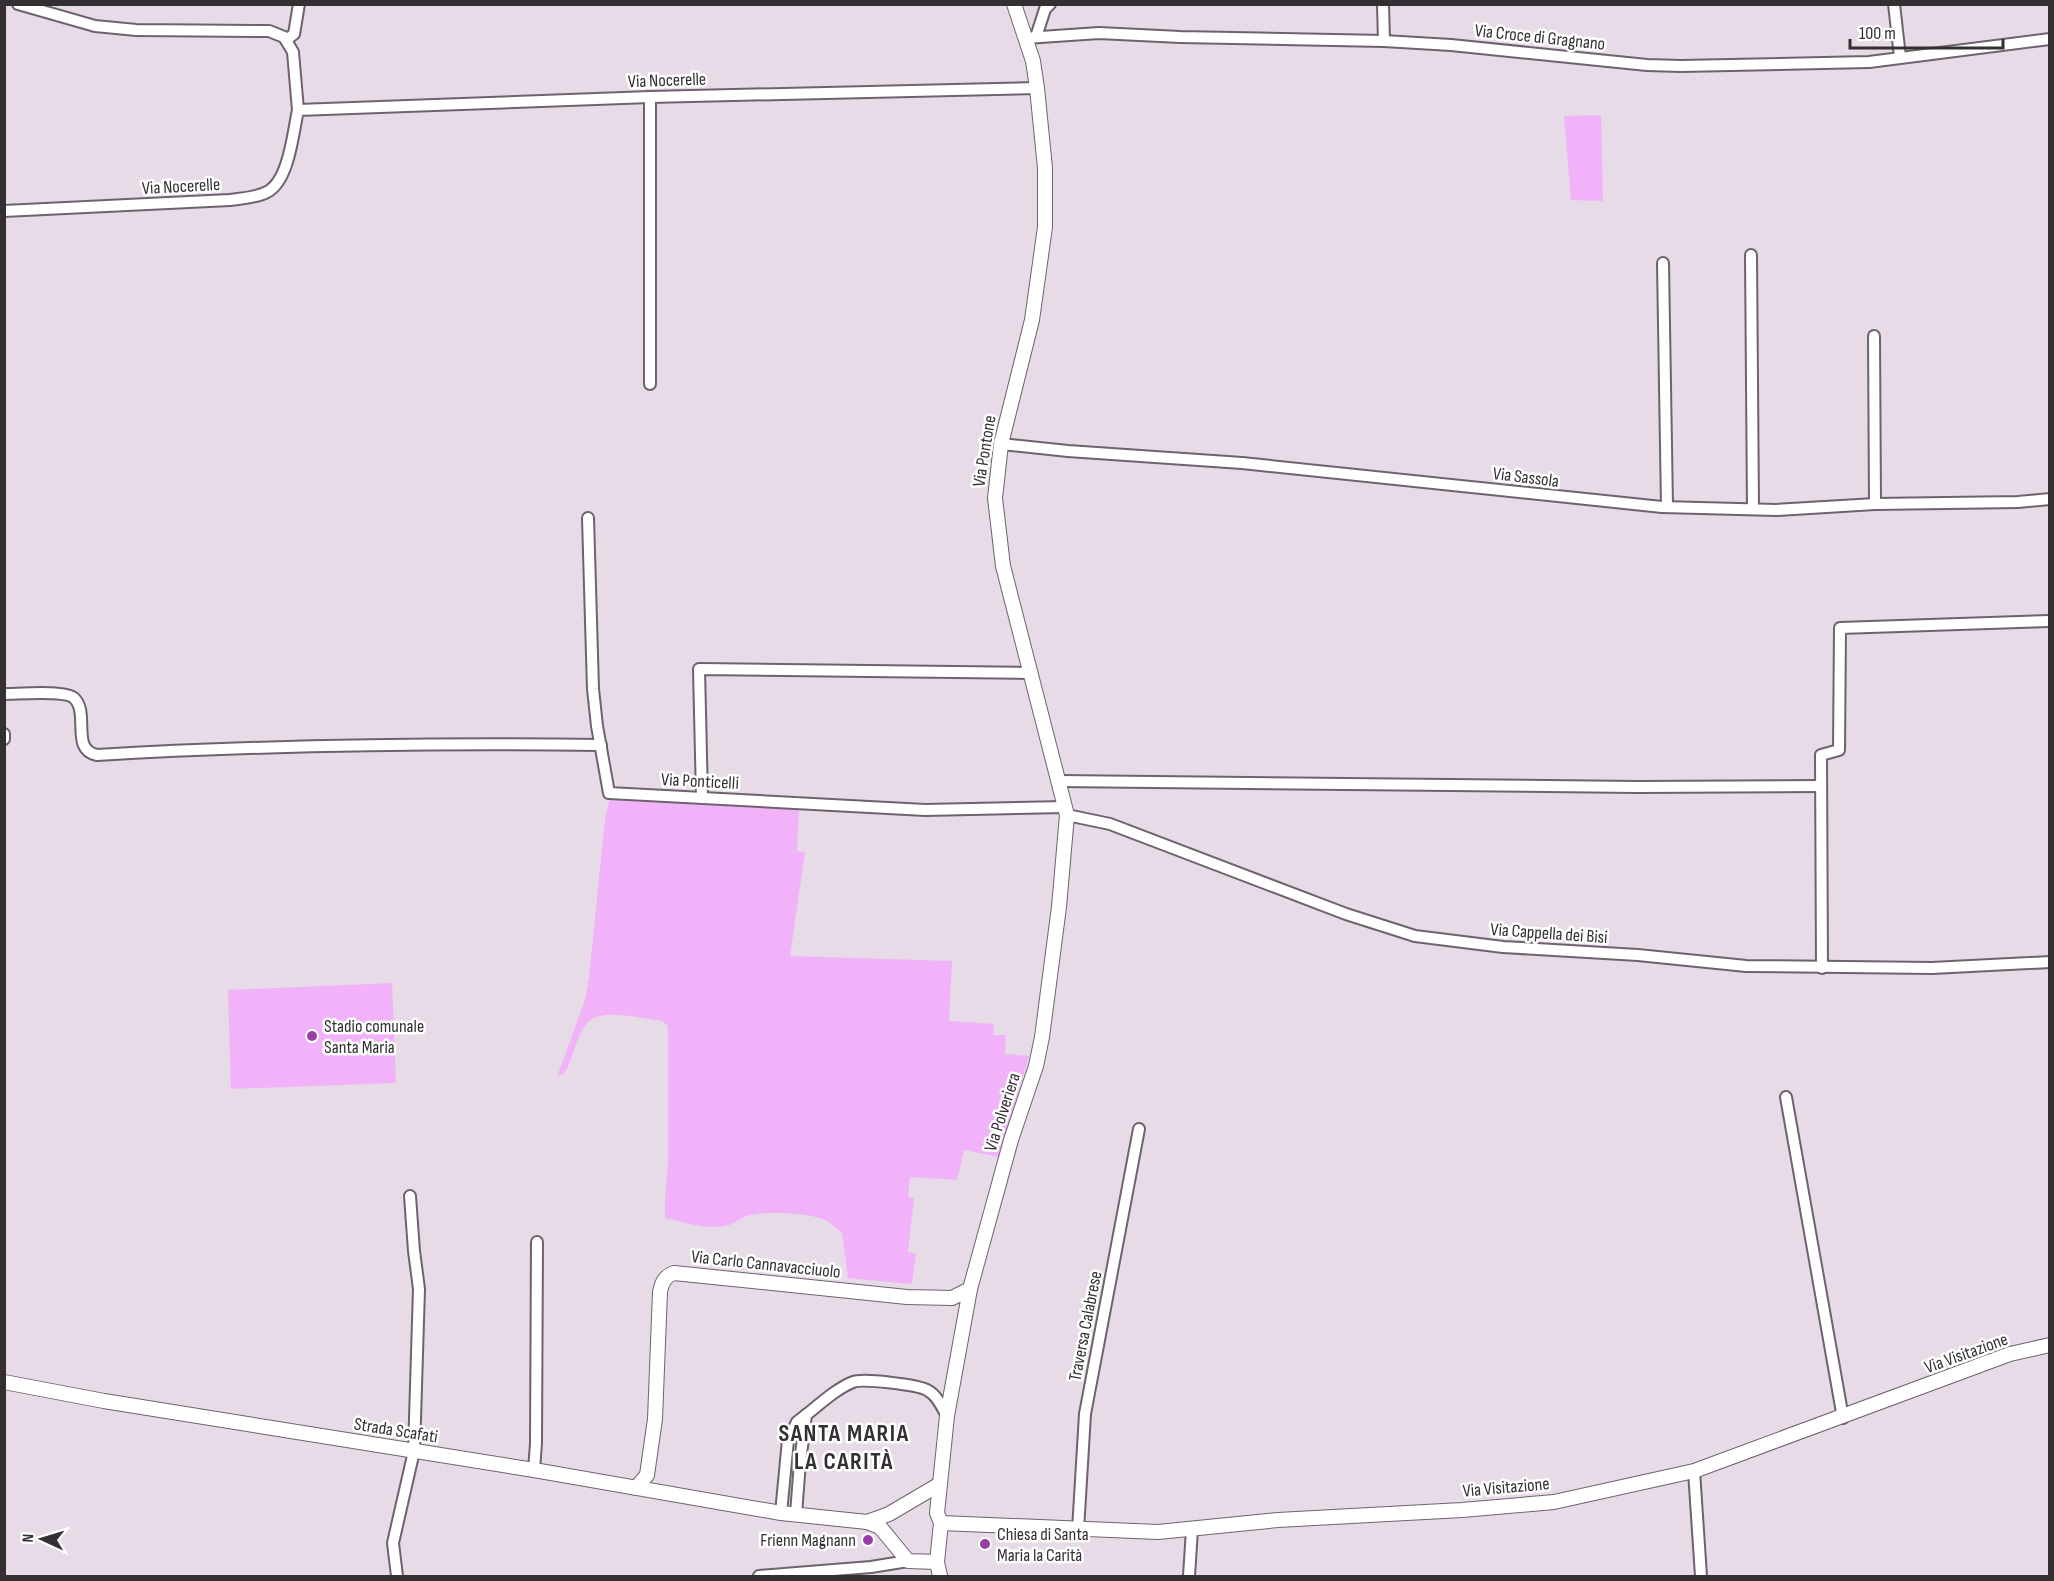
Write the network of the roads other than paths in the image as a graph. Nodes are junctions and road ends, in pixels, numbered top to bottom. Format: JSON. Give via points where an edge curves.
{"nodes":[{"id":1,"x":18,"y":4,"type":"edge"},
{"id":2,"x":299,"y":4,"type":"edge"},
{"id":3,"x":1014,"y":4,"type":"edge"},
{"id":4,"x":1383,"y":4,"type":"edge"},
{"id":5,"x":1894,"y":4,"type":"edge"},
{"id":6,"x":1046,"y":6,"type":"edge"},
{"id":7,"x":1031,"y":38,"type":"junction"},
{"id":8,"x":2049,"y":39,"type":"edge"},
{"id":9,"x":286,"y":40,"type":"junction"},
{"id":10,"x":1384,"y":41,"type":"junction"},
{"id":11,"x":1899,"y":57,"type":"junction"},
{"id":12,"x":1037,"y":88,"type":"junction"},
{"id":13,"x":650,"y":97,"type":"junction"},
{"id":14,"x":298,"y":110,"type":"junction"},
{"id":15,"x":4,"y":211,"type":"edge"},
{"id":16,"x":1751,"y":255,"type":"dead end"},
{"id":17,"x":1663,"y":263,"type":"dead end"},
{"id":18,"x":1874,"y":336,"type":"dead end"},
{"id":19,"x":650,"y":384,"type":"dead end"},
{"id":20,"x":1001,"y":444,"type":"junction"},
{"id":21,"x":2049,"y":499,"type":"edge"},
{"id":22,"x":1875,"y":504,"type":"junction"},
{"id":23,"x":1667,"y":507,"type":"junction"},
{"id":24,"x":1754,"y":509,"type":"junction"},
{"id":25,"x":588,"y":518,"type":"dead end"},
{"id":26,"x":2049,"y":621,"type":"edge"},
{"id":27,"x":1030,"y":673,"type":"junction"},
{"id":28,"x":4,"y":694,"type":"edge"},
{"id":29,"x":602,"y":745,"type":"junction"},
{"id":30,"x":1058,"y":781,"type":"junction"},
{"id":31,"x":1821,"y":786,"type":"junction"},
{"id":32,"x":702,"y":798,"type":"junction"},
{"id":33,"x":1066,"y":811,"type":"junction"},
{"id":34,"x":2049,"y":962,"type":"edge"},
{"id":35,"x":1822,"y":968,"type":"junction"},
{"id":36,"x":1786,"y":1097,"type":"dead end"},
{"id":37,"x":1139,"y":1129,"type":"dead end"},
{"id":38,"x":410,"y":1196,"type":"dead end"},
{"id":39,"x":537,"y":1242,"type":"dead end"},
{"id":40,"x":970,"y":1289,"type":"junction"},
{"id":41,"x":952,"y":1298,"type":"junction"},
{"id":42,"x":965,"y":1312,"type":"junction"},
{"id":43,"x":2049,"y":1345,"type":"edge"},
{"id":44,"x":4,"y":1382,"type":"edge"},
{"id":45,"x":807,"y":1414,"type":"junction"},
{"id":46,"x":947,"y":1416,"type":"junction"},
{"id":47,"x":1843,"y":1418,"type":"junction"},
{"id":48,"x":414,"y":1451,"type":"junction"},
{"id":49,"x":534,"y":1470,"type":"junction"},
{"id":50,"x":1694,"y":1471,"type":"junction"},
{"id":51,"x":940,"y":1484,"type":"junction"},
{"id":52,"x":636,"y":1488,"type":"junction"},
{"id":53,"x":781,"y":1513,"type":"junction"},
{"id":54,"x":796,"y":1514,"type":"junction"},
{"id":55,"x":867,"y":1522,"type":"junction"},
{"id":56,"x":941,"y":1523,"type":"junction"},
{"id":57,"x":1192,"y":1529,"type":"junction"},
{"id":58,"x":1077,"y":1530,"type":"junction"},
{"id":59,"x":908,"y":1561,"type":"junction"},
{"id":60,"x":937,"y":1562,"type":"junction"},
{"id":61,"x":397,"y":1576,"type":"edge"},
{"id":62,"x":759,"y":1576,"type":"edge"},
{"id":63,"x":790,"y":1576,"type":"edge"},
{"id":64,"x":940,"y":1576,"type":"edge"},
{"id":65,"x":1189,"y":1576,"type":"edge"},
{"id":66,"x":1701,"y":1576,"type":"edge"}],
"edges":[{"from":1,"to":9,"type":"street","via":[[95,26],[269,32]]},
{"from":2,"to":9,"type":"street","via":[[294,34]]},
{"from":3,"to":7,"type":"street","name":"Via Pontone"},
{"from":4,"to":10,"type":"street"},
{"from":5,"to":11,"type":"street"},
{"from":6,"to":7,"type":"street"},
{"from":7,"to":10,"type":"street","name":"Via Croce di Gragnano","via":[[1099,33]]},
{"from":7,"to":12,"type":"street","name":"Via Pontone"},
{"from":8,"to":11,"type":"street","name":"Via Croce di Gragnano"},
{"from":9,"to":14,"type":"street","name":"Via Nocerelle","via":[[293,52]]},
{"from":10,"to":11,"type":"street","name":"Via Croce di Gragnano","via":[[1670,65],[1869,62]]},
{"from":12,"to":13,"type":"street","name":"Via Nocerelle"},
{"from":12,"to":20,"type":"street","name":"Via Pontone","via":[[1045,168],[1045,227],[1032,320]]},
{"from":13,"to":14,"type":"street","name":"Via Nocerelle"},
{"from":13,"to":19,"type":"street"},
{"from":14,"to":15,"type":"street","name":"Via Nocerelle","via":[[284,172],[279,182],[260,196]]},
{"from":16,"to":24,"type":"street"},
{"from":17,"to":23,"type":"street"},
{"from":18,"to":22,"type":"street"},
{"from":20,"to":23,"type":"street","name":"Via Sassola","via":[[1242,463]]},
{"from":20,"to":27,"type":"street","name":"Via Pontone","via":[[995,498],[1003,566]]},
{"from":21,"to":22,"type":"street","name":"Via Sassola"},
{"from":22,"to":24,"type":"street","name":"Via Sassola"},
{"from":23,"to":24,"type":"street","name":"Via Sassola"},
{"from":25,"to":29,"type":"street","name":"Via Ponticelli","via":[[593,689]]},
{"from":26,"to":31,"type":"street","via":[[1840,628],[1839,750],[1821,755]]},
{"from":27,"to":30,"type":"street","name":"Via Pontone"},
{"from":27,"to":32,"type":"street","via":[[699,669]]},
{"from":28,"to":29,"type":"street","via":[[64,694],[74,698],[79,706],[84,748],[97,755],[369,745]]},
{"from":29,"to":32,"type":"street","name":"Via Ponticelli","via":[[609,793]]},
{"from":30,"to":31,"type":"street"},
{"from":30,"to":33,"type":"street","name":"Via Pontone"},
{"from":31,"to":35,"type":"street"},
{"from":32,"to":33,"type":"street","name":"Via Ponticelli","via":[[925,810]]},
{"from":33,"to":35,"type":"street","name":"Via Cappella dei Bisi","via":[[1415,936],[1503,947]]},
{"from":33,"to":40,"type":"street","name":"Via Polveriera","via":[[1059,907],[1040,1047]]},
{"from":34,"to":35,"type":"street","name":"Via Cappella dei Bisi"},
{"from":36,"to":47,"type":"street"},
{"from":37,"to":58,"type":"street","name":"Traversa Calabrese","via":[[1085,1414]]},
{"from":38,"to":48,"type":"street","via":[[419,1290]]},
{"from":39,"to":49,"type":"street"},
{"from":40,"to":41,"type":"street","name":"Via Carlo Cannavacciuolo"},
{"from":40,"to":42,"type":"street","name":"Via Polveriera"},
{"from":41,"to":42,"type":"street"},
{"from":41,"to":52,"type":"street","name":"Via Carlo Cannavacciuolo","via":[[668,1275],[660,1292],[656,1419],[647,1475]]},
{"from":42,"to":46,"type":"street","name":"Via Polveriera"},
{"from":43,"to":47,"type":"street","name":"Via Visitazione","via":[[2010,1354]]},
{"from":44,"to":48,"type":"street","name":"Strada Scafati"},
{"from":45,"to":46,"type":"street","via":[[857,1380],[928,1390]]},
{"from":45,"to":53,"type":"street","via":[[797,1422],[788,1440]]},
{"from":45,"to":54,"type":"street"},
{"from":46,"to":51,"type":"street"},
{"from":47,"to":50,"type":"street","name":"Via Visitazione"},
{"from":48,"to":49,"type":"street","name":"Strada Scafati"},
{"from":48,"to":61,"type":"street","via":[[393,1543]]},
{"from":49,"to":52,"type":"street","name":"Strada Scafati"},
{"from":50,"to":57,"type":"street","name":"Via Visitazione","via":[[1554,1502]]},
{"from":50,"to":66,"type":"street"},
{"from":51,"to":55,"type":"street","via":[[889,1514]]},
{"from":51,"to":56,"type":"street","via":[[937,1512]]},
{"from":52,"to":53,"type":"street","name":"Strada Scafati"},
{"from":53,"to":54,"type":"street","name":"Strada Scafati"},
{"from":54,"to":55,"type":"street"},
{"from":55,"to":59,"type":"street","via":[[888,1534]]},
{"from":56,"to":58,"type":"street","name":"Via Visitazione"},
{"from":56,"to":60,"type":"street"},
{"from":57,"to":58,"type":"street","name":"Via Visitazione"},
{"from":57,"to":65,"type":"street"},
{"from":59,"to":60,"type":"street"},
{"from":59,"to":63,"type":"street"},
{"from":60,"to":64,"type":"street"},
{"from":62,"to":63,"type":"street"}]}
